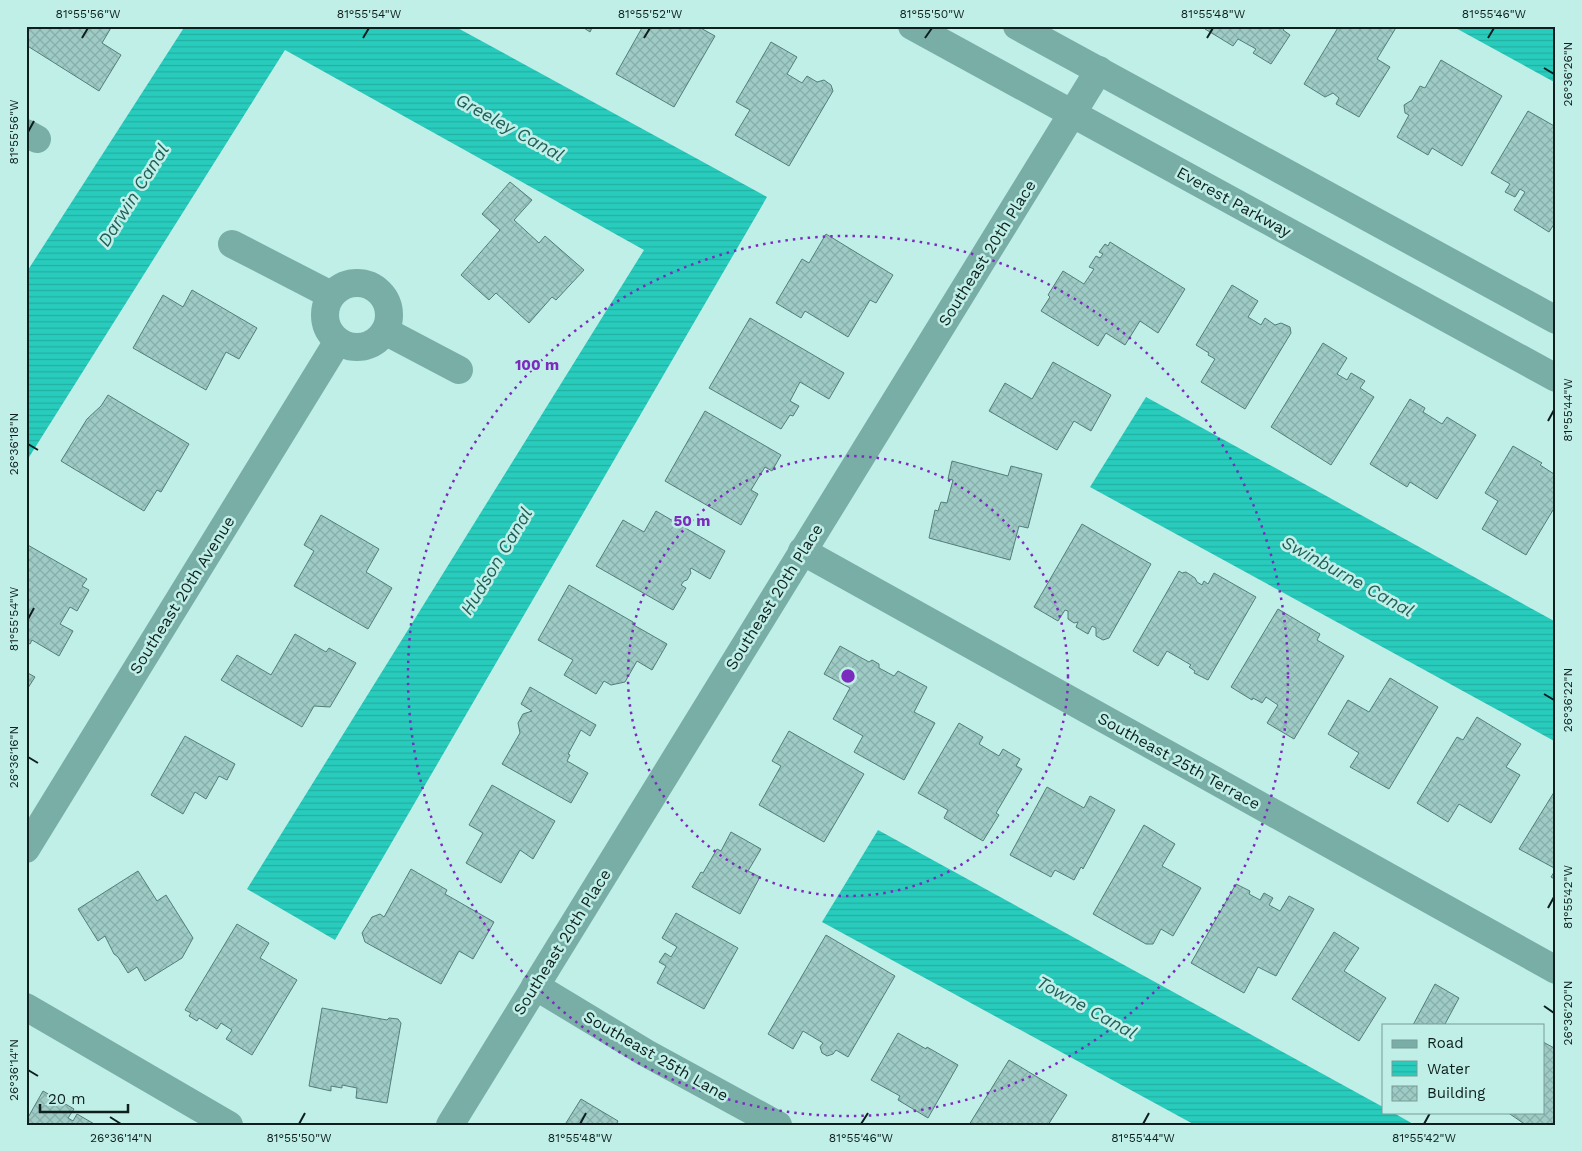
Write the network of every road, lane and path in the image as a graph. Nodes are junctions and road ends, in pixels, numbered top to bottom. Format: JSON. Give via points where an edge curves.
{"nodes":[{"id":1,"x":912,"y":26,"type":"edge"},
{"id":2,"x":1017,"y":26,"type":"edge"},
{"id":3,"x":1099,"y":70,"type":"junction"},
{"id":4,"x":1072,"y":114,"type":"junction"},
{"id":5,"x":232,"y":244,"type":"dead end"},
{"id":6,"x":331,"y":295,"type":"junction"},
{"id":7,"x":1556,"y":320,"type":"edge"},
{"id":8,"x":385,"y":331,"type":"junction"},
{"id":9,"x":338,"y":341,"type":"junction"},
{"id":10,"x":459,"y":370,"type":"dead end"},
{"id":11,"x":1556,"y":378,"type":"edge"},
{"id":12,"x":802,"y":551,"type":"junction"},
{"id":13,"x":26,"y":849,"type":"edge"},
{"id":14,"x":1556,"y":970,"type":"edge"},
{"id":15,"x":535,"y":986,"type":"junction"},
{"id":16,"x":26,"y":1007,"type":"edge"},
{"id":17,"x":229,"y":1125,"type":"edge"},
{"id":18,"x":450,"y":1125,"type":"edge"},
{"id":19,"x":778,"y":1125,"type":"edge"}],
"edges":[{"from":1,"to":4,"type":"street","name":"Everest Parkway"},
{"from":2,"to":3,"type":"street"},
{"from":3,"to":4,"type":"street","name":"Southeast 20th Place"},
{"from":3,"to":7,"type":"street"},
{"from":4,"to":11,"type":"street","name":"Everest Parkway"},
{"from":4,"to":12,"type":"street","name":"Southeast 20th Place"},
{"from":5,"to":6,"type":"street"},
{"from":6,"to":8,"type":"street","via":[[348,283],[360,282],[380,291],[390,310]]},
{"from":6,"to":9,"type":"street","via":[[326,304],[326,325]]},
{"from":8,"to":9,"type":"street","via":[[369,345],[348,346]]},
{"from":8,"to":10,"type":"street"},
{"from":9,"to":13,"type":"street","name":"Southeast 20th Avenue"},
{"from":12,"to":14,"type":"street","name":"Southeast 25th Terrace"},
{"from":12,"to":15,"type":"street","name":"Southeast 20th Place"},
{"from":15,"to":18,"type":"street","name":"Southeast 20th Place"},
{"from":15,"to":19,"type":"street","name":"Southeast 25th Lane","via":[[646,1053]]},
{"from":16,"to":17,"type":"street"}]}
